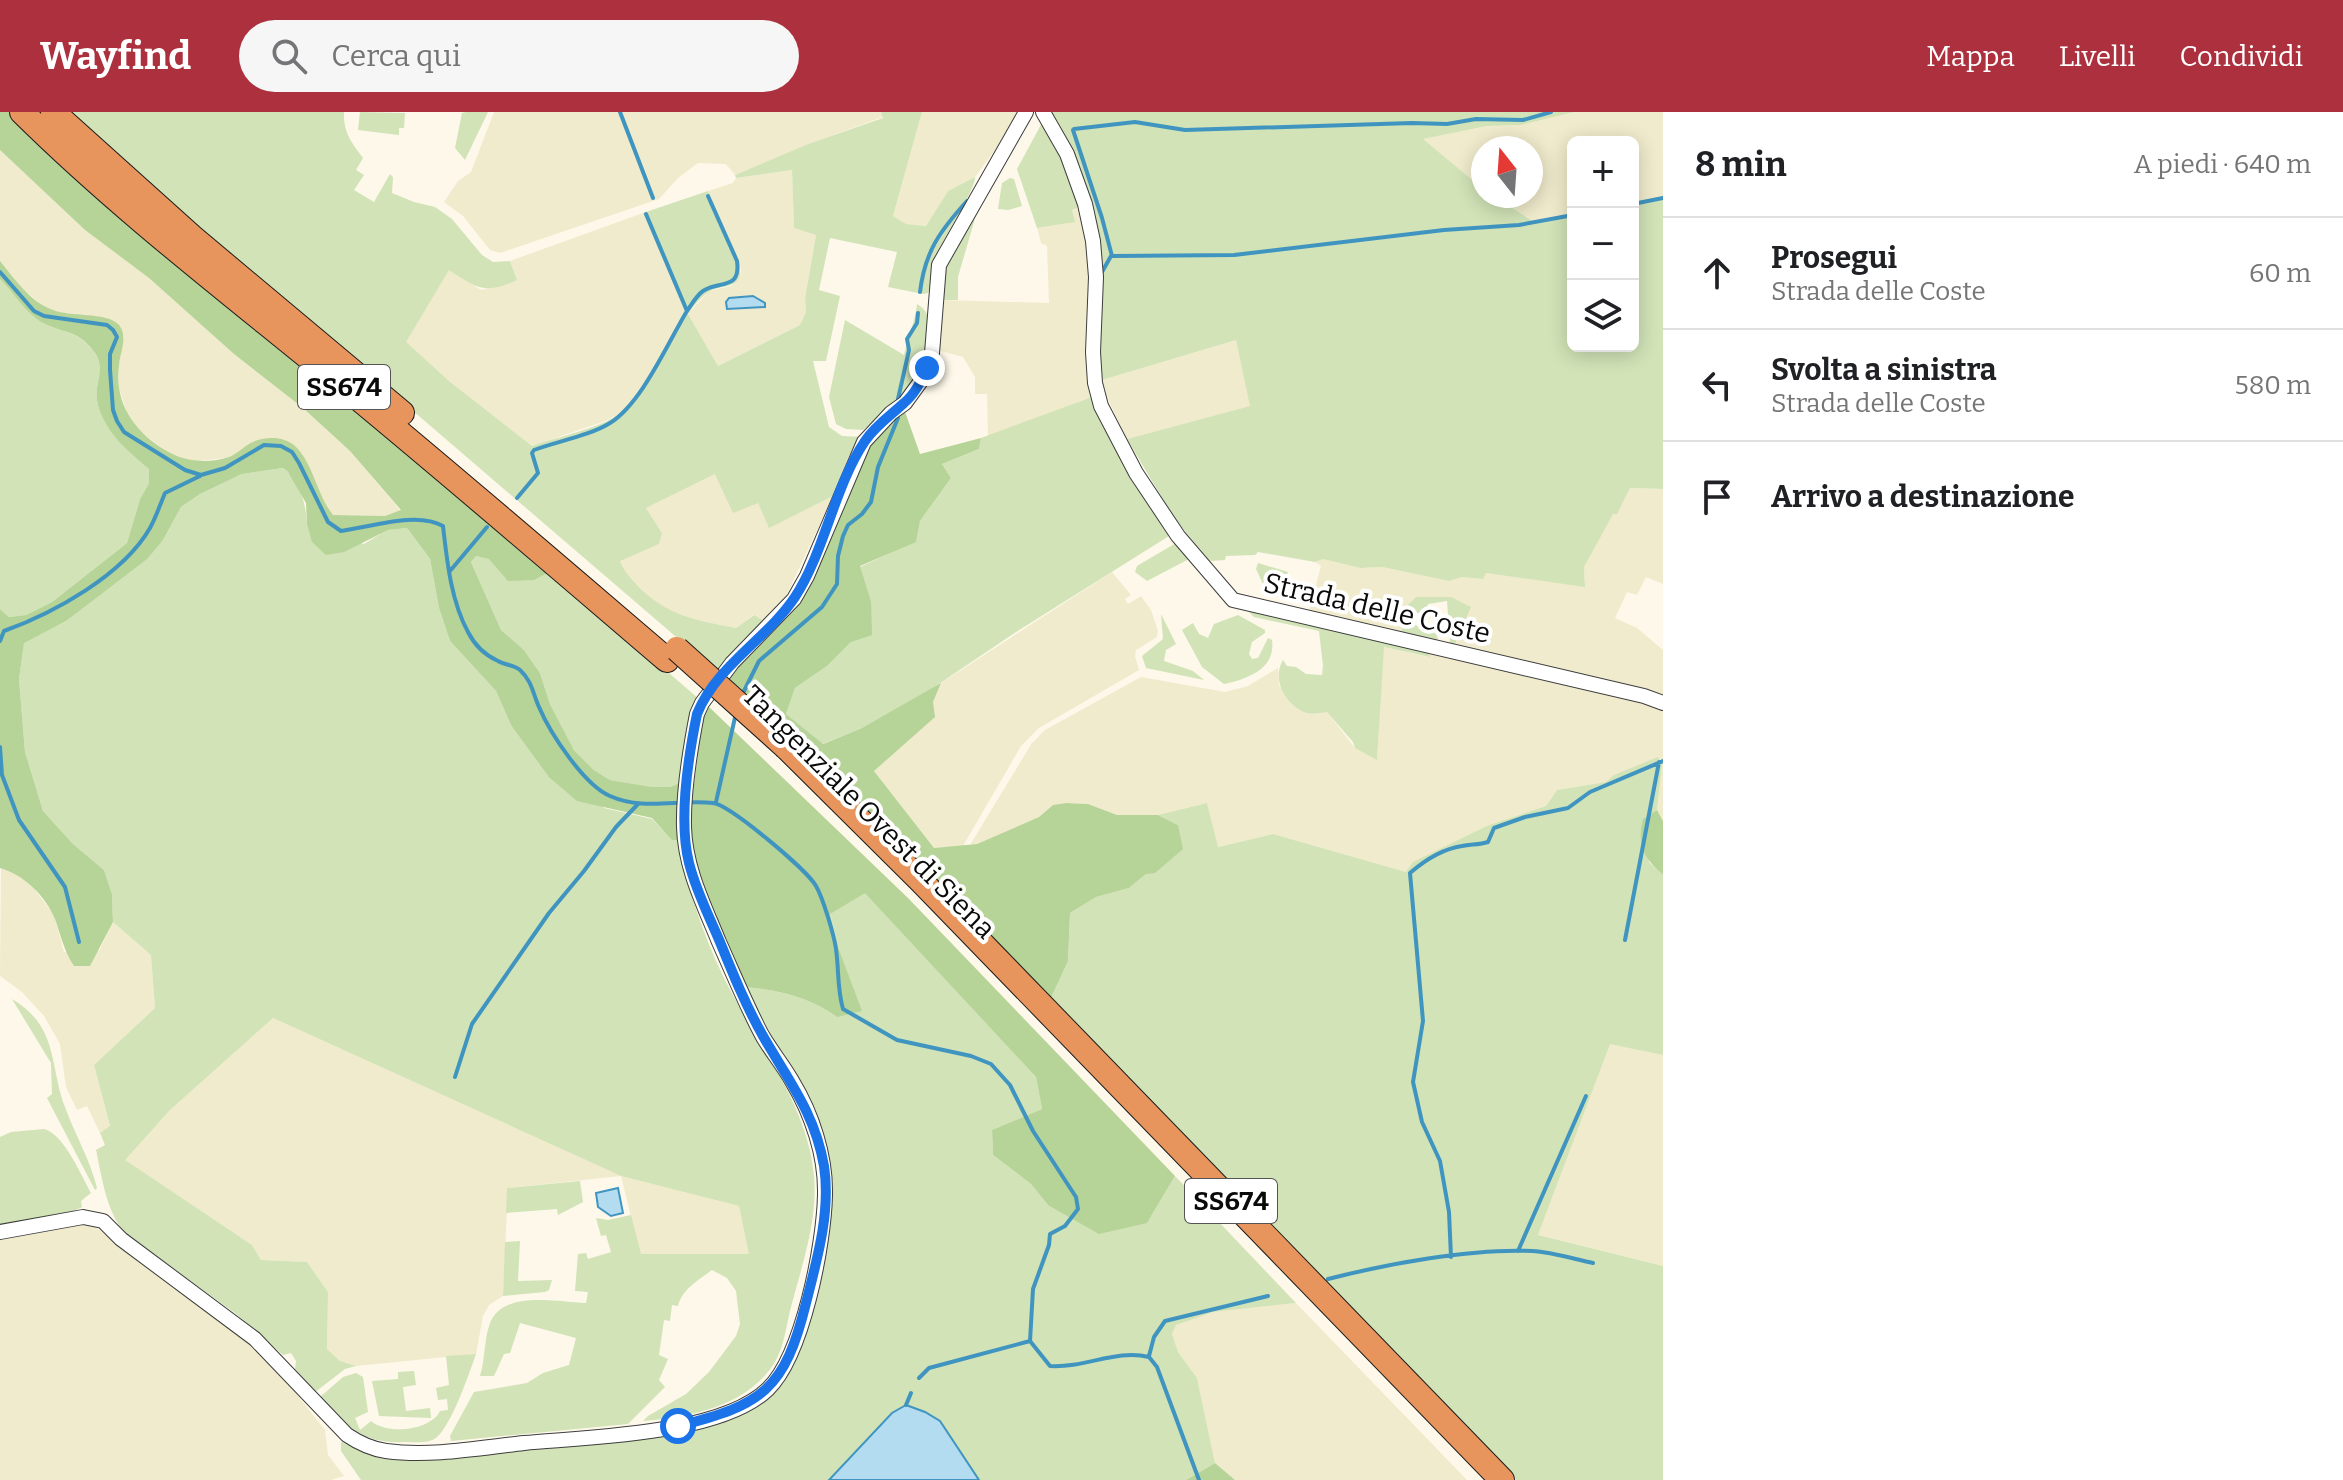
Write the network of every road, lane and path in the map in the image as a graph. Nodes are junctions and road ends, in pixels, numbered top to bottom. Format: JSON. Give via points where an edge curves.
{"nodes":[{"id":1,"x":22,"y":112,"type":"edge"},
{"id":2,"x":53,"y":112,"type":"edge"},
{"id":3,"x":1026,"y":112,"type":"edge"},
{"id":4,"x":1043,"y":112,"type":"edge"},
{"id":5,"x":672,"y":655,"type":"junction"},
{"id":6,"x":1663,"y":703,"type":"edge"},
{"id":7,"x":954,"y":926,"type":"junction"},
{"id":8,"x":0,"y":1232,"type":"edge"},
{"id":9,"x":1480,"y":1480,"type":"edge"},
{"id":10,"x":1502,"y":1480,"type":"edge"}],
"edges":[{"from":1,"to":5,"type":"highway","name":"Tangenziale Ovest di Siena","number":"SS674","via":[[180,255]]},
{"from":2,"to":5,"type":"highway","name":"Tangenziale Ovest di Siena","number":"SS674","via":[[192,237],[451,454]]},
{"from":3,"to":8,"type":"street","via":[[939,265],[932,353],[921,381],[864,442],[794,599],[732,663],[702,703],[695,726],[684,826],[688,861],[757,1023],[806,1108],[824,1167],[823,1223],[802,1321],[782,1373],[767,1390],[704,1420],[629,1433],[437,1452],[385,1450],[361,1445],[347,1435],[255,1339],[103,1221],[83,1217]]},
{"from":4,"to":6,"type":"street","name":"Strada delle Coste","via":[[1067,154],[1093,241],[1093,352],[1101,406],[1166,519],[1233,600]]},
{"from":5,"to":7,"type":"highway","name":"Tangenziale Ovest di Siena","number":"SS674"},
{"from":7,"to":9,"type":"highway","name":"Tangenziale Ovest di Siena","number":"SS674"},
{"from":7,"to":10,"type":"highway","name":"Tangenziale Ovest di Siena","number":"SS674"}]}
